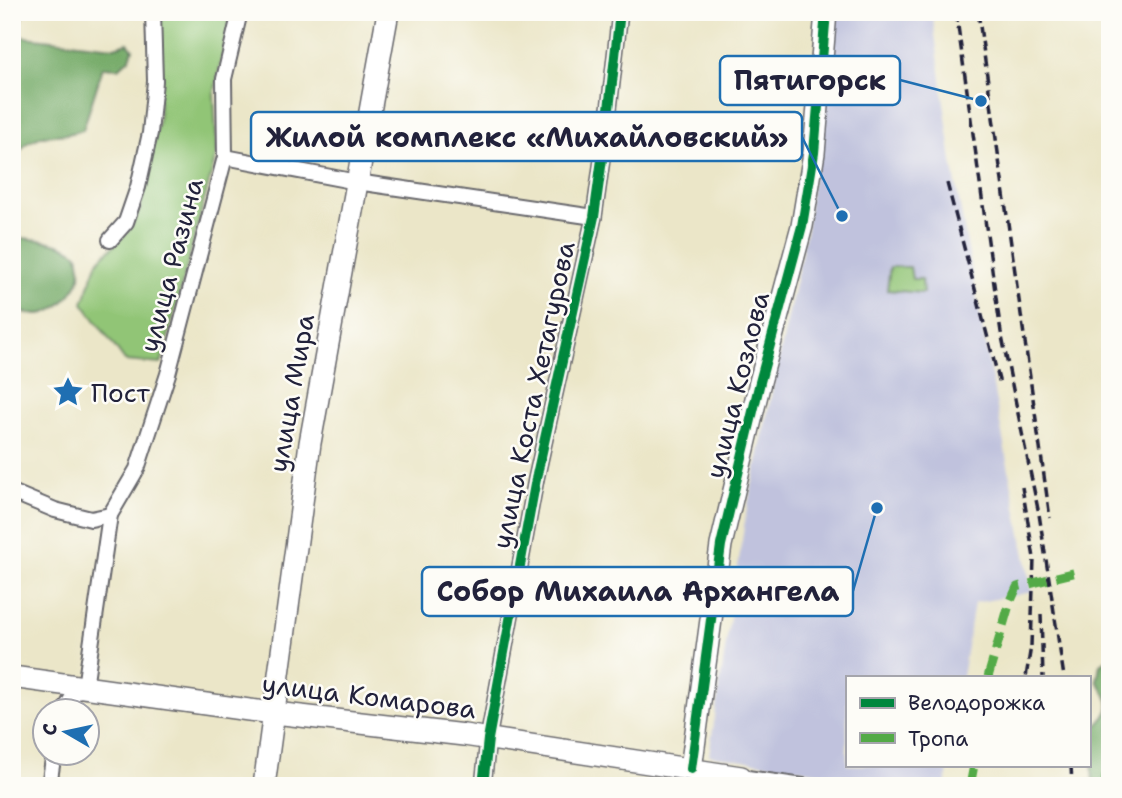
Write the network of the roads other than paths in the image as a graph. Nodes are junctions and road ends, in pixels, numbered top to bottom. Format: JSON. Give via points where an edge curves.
{"nodes":[{"id":1,"x":153,"y":12,"type":"edge"},
{"id":2,"x":240,"y":12,"type":"edge"},
{"id":3,"x":388,"y":12,"type":"edge"},
{"id":4,"x":620,"y":12,"type":"edge"},
{"id":5,"x":826,"y":12,"type":"edge"},
{"id":6,"x":225,"y":157,"type":"junction"},
{"id":7,"x":356,"y":181,"type":"junction"},
{"id":8,"x":594,"y":217,"type":"junction"},
{"id":9,"x":110,"y":240,"type":"dead end"},
{"id":10,"x":12,"y":492,"type":"edge"},
{"id":11,"x":110,"y":515,"type":"junction"},
{"id":12,"x":12,"y":677,"type":"edge"},
{"id":13,"x":81,"y":687,"type":"junction"},
{"id":14,"x":75,"y":696,"type":"edge"},
{"id":15,"x":273,"y":713,"type":"junction"},
{"id":16,"x":488,"y":739,"type":"junction"},
{"id":17,"x":52,"y":766,"type":"edge"},
{"id":18,"x":691,"y":769,"type":"junction"},
{"id":19,"x":741,"y":781,"type":"edge"},
{"id":20,"x":49,"y":786,"type":"edge"},
{"id":21,"x":264,"y":786,"type":"edge"},
{"id":22,"x":482,"y":786,"type":"edge"},
{"id":23,"x":803,"y":786,"type":"edge"}],
"edges":[{"from":1,"to":9,"type":"street","name":"улица Разина","via":[[155,81],[150,133],[126,222]]},
{"from":2,"to":6,"type":"street","name":"улица Разина","via":[[224,79]]},
{"from":3,"to":7,"type":"street","name":"улица Мира"},
{"from":4,"to":8,"type":"street","name":"улица Коста Хетагурова"},
{"from":5,"to":18,"type":"street","name":"улица Козлова","via":[[814,153],[802,226],[721,545]]},
{"from":6,"to":7,"type":"street"},
{"from":6,"to":11,"type":"street","name":"улица Разина","via":[[168,374],[137,469]]},
{"from":7,"to":8,"type":"street"},
{"from":7,"to":15,"type":"street","name":"улица Мира","via":[[310,443]]},
{"from":8,"to":16,"type":"street","name":"улица Коста Хетагурова","via":[[536,479]]},
{"from":10,"to":11,"type":"street","via":[[90,519]]},
{"from":11,"to":13,"type":"street","name":"улица Разина"},
{"from":12,"to":13,"type":"street","name":"улица Комарова"},
{"from":13,"to":14,"type":"street","name":"улица Разина"},
{"from":13,"to":15,"type":"street","name":"улица Комарова"},
{"from":15,"to":16,"type":"street","name":"улица Комарова"},
{"from":15,"to":21,"type":"street","name":"улица Мира"},
{"from":16,"to":18,"type":"street","name":"улица Комарова"},
{"from":16,"to":22,"type":"street","name":"улица Коста Хетагурова"},
{"from":17,"to":20,"type":"street"},
{"from":18,"to":19,"type":"street","name":"улица Комарова"},
{"from":19,"to":23,"type":"street","name":"улица Комарова"}]}
